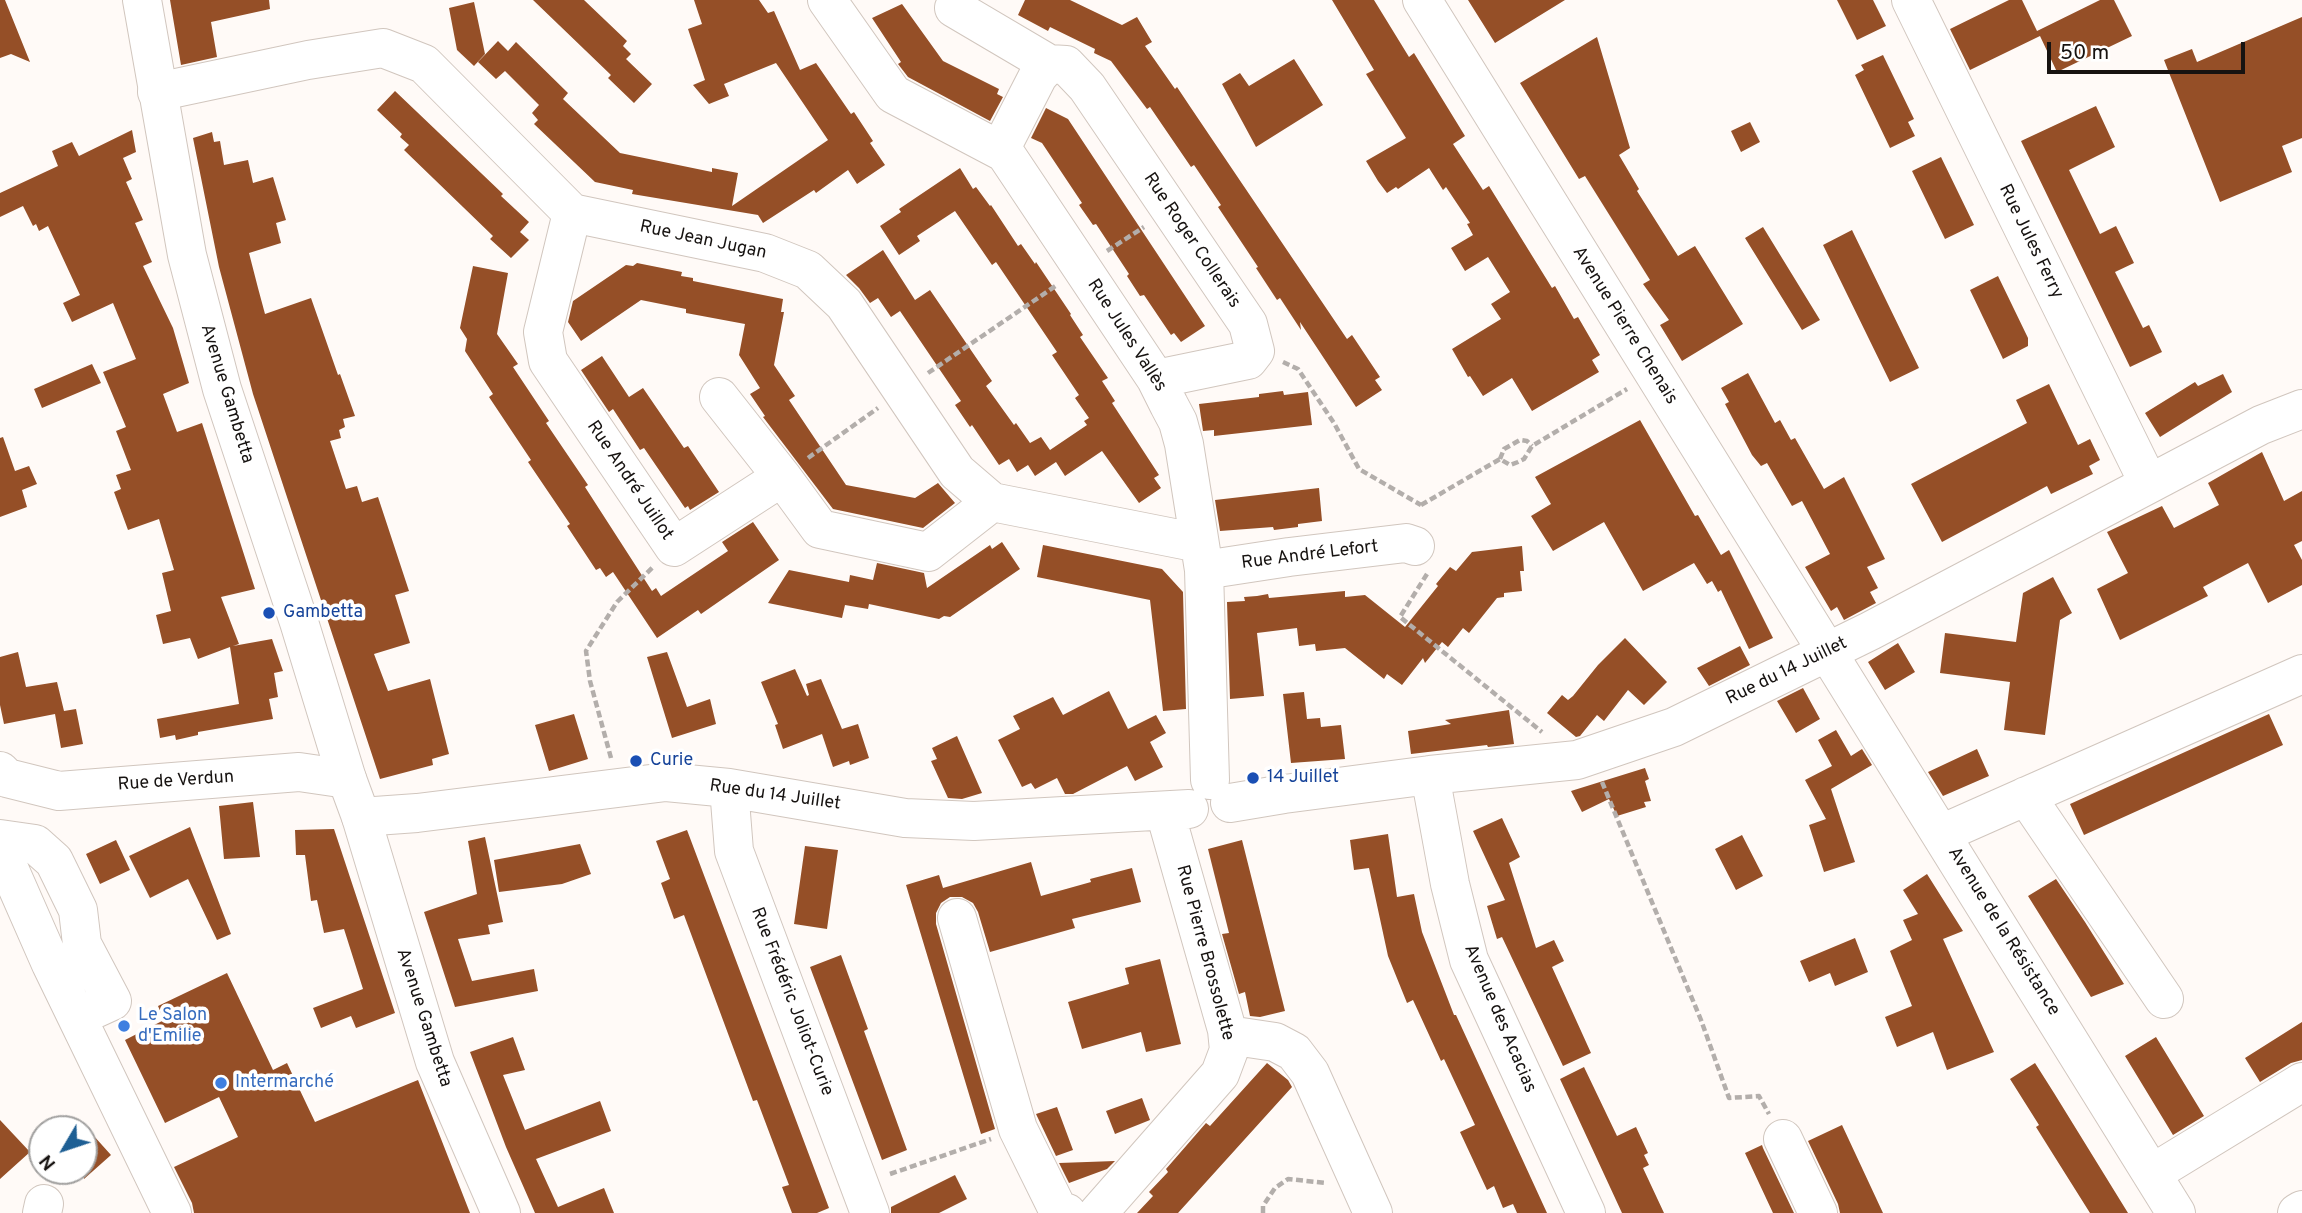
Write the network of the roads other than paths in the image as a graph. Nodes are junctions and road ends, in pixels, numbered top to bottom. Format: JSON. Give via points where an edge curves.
{"nodes":[{"id":1,"x":142,"y":0,"type":"edge"},
{"id":2,"x":827,"y":0,"type":"edge"},
{"id":3,"x":1422,"y":0,"type":"edge"},
{"id":4,"x":1911,"y":0,"type":"edge"},
{"id":5,"x":954,"y":8,"type":"dead end"},
{"id":6,"x":1049,"y":64,"type":"junction"},
{"id":7,"x":156,"y":92,"type":"junction"},
{"id":8,"x":1000,"y":150,"type":"junction"},
{"id":9,"x":572,"y":213,"type":"junction"},
{"id":10,"x":1156,"y":379,"type":"junction"},
{"id":11,"x":719,"y":397,"type":"dead end"},
{"id":12,"x":2302,"y":409,"type":"edge"},
{"id":13,"x":782,"y":477,"type":"junction"},
{"id":14,"x":2149,"y":484,"type":"junction"},
{"id":15,"x":992,"y":502,"type":"junction"},
{"id":16,"x":1415,"y":546,"type":"road end"},
{"id":17,"x":1201,"y":557,"type":"junction"},
{"id":18,"x":1828,"y":651,"type":"junction"},
{"id":19,"x":2302,"y":674,"type":"edge"},
{"id":20,"x":1430,"y":775,"type":"junction"},
{"id":21,"x":2,"y":778,"type":"edge"},
{"id":22,"x":347,"y":779,"type":"junction"},
{"id":23,"x":729,"y":788,"type":"junction"},
{"id":24,"x":2026,"y":796,"type":"junction"},
{"id":25,"x":1200,"y":805,"type":"junction"},
{"id":26,"x":361,"y":817,"type":"junction"},
{"id":27,"x":1941,"y":834,"type":"junction"},
{"id":28,"x":0,"y":839,"type":"edge"},
{"id":29,"x":0,"y":848,"type":"edge"},
{"id":30,"x":957,"y":918,"type":"dead end"},
{"id":31,"x":2164,"y":999,"type":"dead end"},
{"id":32,"x":78,"y":1017,"type":"junction"},
{"id":33,"x":1228,"y":1035,"type":"junction"},
{"id":34,"x":2302,"y":1082,"type":"edge"},
{"id":35,"x":1783,"y":1139,"type":"road end"},
{"id":36,"x":2153,"y":1173,"type":"junction"},
{"id":37,"x":865,"y":1199,"type":"edge"},
{"id":38,"x":2302,"y":1210,"type":"edge"},
{"id":39,"x":172,"y":1213,"type":"edge"},
{"id":40,"x":501,"y":1213,"type":"edge"},
{"id":41,"x":1067,"y":1213,"type":"edge"},
{"id":42,"x":1098,"y":1213,"type":"edge"},
{"id":43,"x":1373,"y":1213,"type":"edge"},
{"id":44,"x":1586,"y":1213,"type":"edge"},
{"id":45,"x":1818,"y":1213,"type":"edge"},
{"id":46,"x":2176,"y":1213,"type":"edge"},
{"id":47,"x":2297,"y":1213,"type":"edge"}],
"edges":[{"from":1,"to":7,"type":"street","name":"Avenue Gambetta"},
{"from":2,"to":8,"type":"street","name":"Rue Jules Vallès","via":[[893,94]]},
{"from":3,"to":18,"type":"street","name":"Avenue Pierre Chenais"},
{"from":4,"to":14,"type":"street","name":"Rue Jules Ferry"},
{"from":5,"to":6,"type":"street","name":"Rue Roger Collerais"},
{"from":6,"to":8,"type":"street","via":[[1038,76]]},
{"from":6,"to":10,"type":"street","name":"Rue Roger Collerais","via":[[1066,65],[1087,87],[1248,324],[1255,351],[1248,360]]},
{"from":7,"to":9,"type":"street","via":[[383,48],[424,64]]},
{"from":7,"to":22,"type":"street","name":"Avenue Gambetta","via":[[187,255],[222,389]]},
{"from":8,"to":10,"type":"street","name":"Rue Jules Vallès"},
{"from":9,"to":13,"type":"street","name":"Rue André Juillot","via":[[543,332],[548,360],[674,547]]},
{"from":9,"to":15,"type":"street","name":"Rue Jean Jugan","via":[[765,253],[808,270],[844,304],[957,472]]},
{"from":10,"to":17,"type":"street","name":"Rue Jules Vallès","via":[[1184,443]]},
{"from":11,"to":13,"type":"street"},
{"from":12,"to":14,"type":"street","name":"Rue du 14 Juillet","via":[[2261,425]]},
{"from":13,"to":15,"type":"street","via":[[820,529],[928,552]]},
{"from":14,"to":18,"type":"street","name":"Rue du 14 Juillet"},
{"from":15,"to":17,"type":"street","name":"Rue Jean Jugan"},
{"from":16,"to":17,"type":"street","name":"Rue André Lefort"},
{"from":17,"to":25,"type":"street","name":"Rue Jules Vallès"},
{"from":18,"to":20,"type":"street","name":"Rue du 14 Juillet","via":[[1674,727],[1584,758]]},
{"from":18,"to":27,"type":"street","name":"Avenue de la Résistance"},
{"from":19,"to":24,"type":"street"},
{"from":20,"to":25,"type":"street","name":"Rue du 14 Juillet"},
{"from":20,"to":44,"type":"street","name":"Avenue des Acacias","via":[[1469,960]]},
{"from":21,"to":22,"type":"street","name":"Rue de Verdun","via":[[59,791],[299,772]]},
{"from":22,"to":26,"type":"street","name":"Avenue Gambetta"},
{"from":23,"to":25,"type":"street","name":"Rue du 14 Juillet","via":[[905,818],[974,821]]},
{"from":23,"to":26,"type":"street","name":"Rue du 14 Juillet","via":[[666,782]]},
{"from":23,"to":37,"type":"street","name":"Rue Frédéric Joliot-Curie","via":[[734,851]]},
{"from":24,"to":27,"type":"street"},
{"from":24,"to":31,"type":"street"},
{"from":25,"to":33,"type":"street","name":"Rue Pierre Brossolette","via":[[1178,856]]},
{"from":26,"to":40,"type":"street","name":"Avenue Gambetta","via":[[435,1062]]},
{"from":27,"to":36,"type":"street","name":"Avenue de la Résistance"},
{"from":28,"to":32,"type":"street","via":[[35,844],[54,861],[78,910],[82,944],[112,1001]]},
{"from":29,"to":32,"type":"street"},
{"from":30,"to":41,"type":"street","via":[[1017,1129],[1058,1210]]},
{"from":32,"to":39,"type":"street"},
{"from":33,"to":42,"type":"street","name":"Rue Pierre Brossolette","via":[[1229,1050],[1220,1074]]},
{"from":33,"to":43,"type":"street","via":[[1275,1042],[1294,1052],[1310,1073]]},
{"from":34,"to":36,"type":"street"},
{"from":35,"to":45,"type":"street"},
{"from":36,"to":46,"type":"street","name":"Avenue de la Résistance"},
{"from":38,"to":47,"type":"street"}]}
